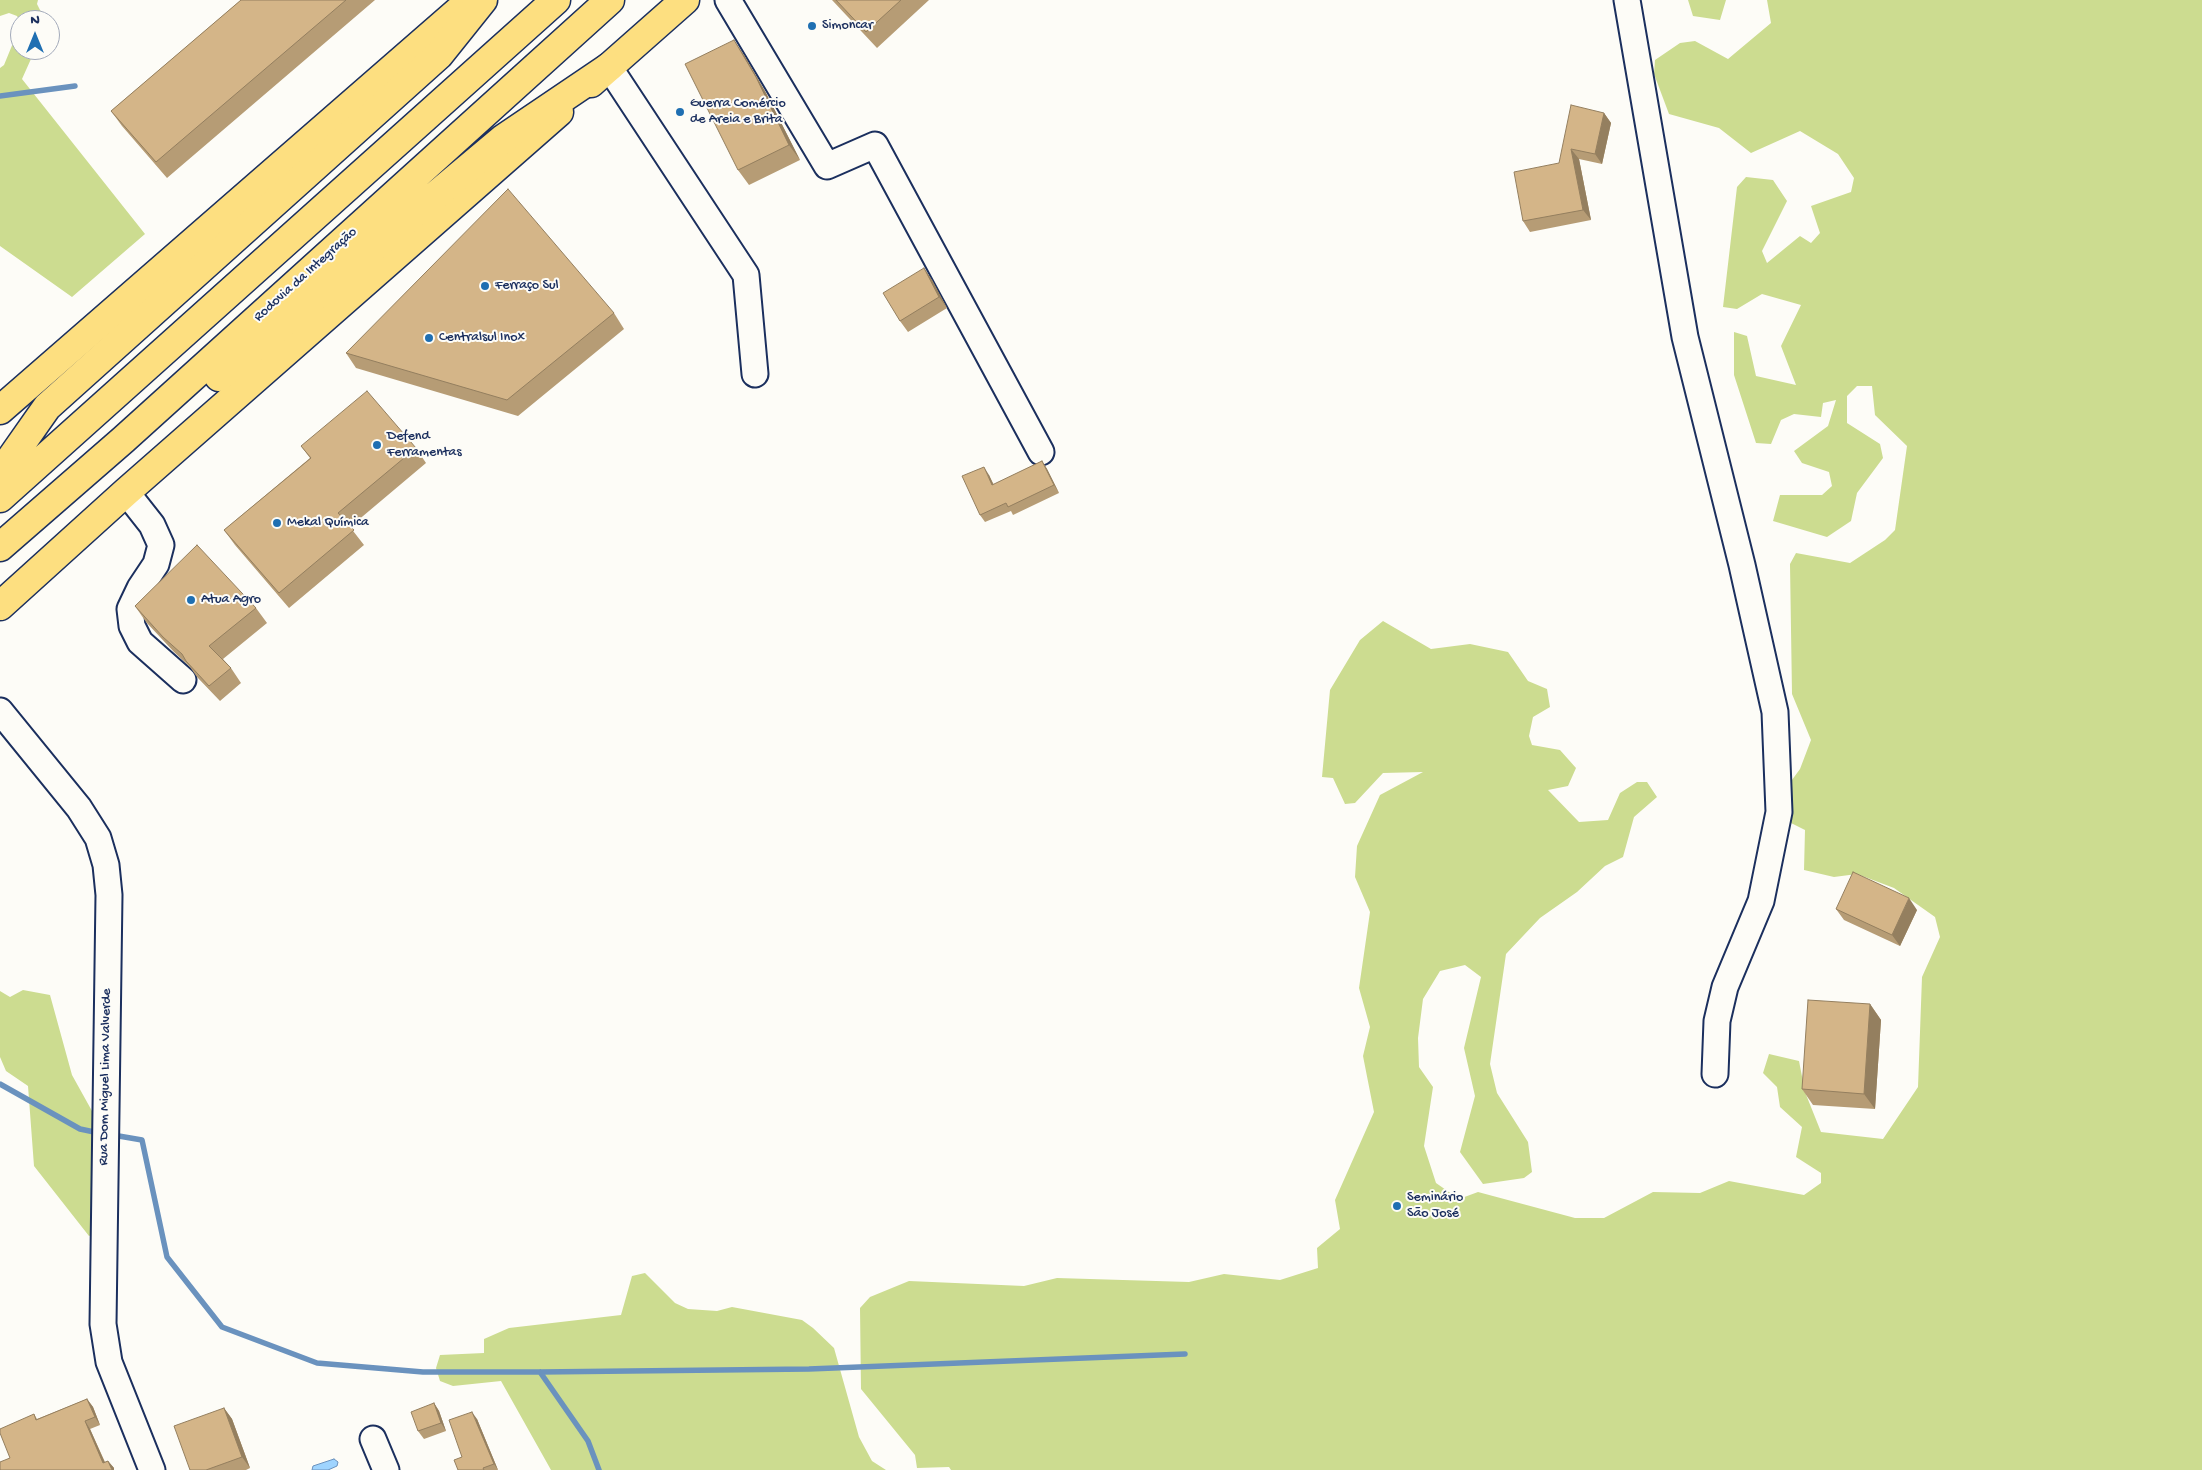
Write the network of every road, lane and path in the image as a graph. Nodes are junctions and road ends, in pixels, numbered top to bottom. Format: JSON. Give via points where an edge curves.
{"nodes":[{"id":1,"x":471,"y":0,"type":"edge"},
{"id":2,"x":483,"y":0,"type":"edge"},
{"id":3,"x":556,"y":0,"type":"edge"},
{"id":4,"x":610,"y":0,"type":"edge"},
{"id":5,"x":685,"y":0,"type":"edge"},
{"id":6,"x":728,"y":0,"type":"edge"},
{"id":7,"x":1627,"y":0,"type":"edge"},
{"id":8,"x":608,"y":67,"type":"junction"},
{"id":9,"x":755,"y":374,"type":"dead end"},
{"id":10,"x":0,"y":410,"type":"edge"},
{"id":11,"x":1041,"y":452,"type":"dead end"},
{"id":12,"x":0,"y":474,"type":"edge"},
{"id":13,"x":126,"y":492,"type":"junction"},
{"id":14,"x":0,"y":498,"type":"edge"},
{"id":15,"x":0,"y":546,"type":"edge"},
{"id":16,"x":0,"y":553,"type":"edge"},
{"id":17,"x":0,"y":606,"type":"edge"},
{"id":18,"x":183,"y":680,"type":"dead end"},
{"id":19,"x":0,"y":711,"type":"edge"},
{"id":20,"x":1715,"y":1074,"type":"dead end"},
{"id":21,"x":373,"y":1439,"type":"dead end"},
{"id":22,"x":152,"y":1470,"type":"edge"},
{"id":23,"x":386,"y":1470,"type":"edge"}],
"edges":[{"from":1,"to":10,"type":"main road"},
{"from":2,"to":12,"type":"main road","via":[[439,55],[46,407]]},
{"from":3,"to":14,"type":"main road"},
{"from":4,"to":15,"type":"main road","name":"Rodovia da Integração","via":[[123,440]]},
{"from":5,"to":8,"type":"main road"},
{"from":6,"to":11,"type":"street","via":[[827,166],[875,145]]},
{"from":7,"to":20,"type":"street","via":[[1685,337],[1742,565],[1774,712],[1779,812],[1762,901],[1725,987],[1717,1021]]},
{"from":8,"to":9,"type":"street","via":[[746,275]]},
{"from":8,"to":13,"type":"main road"},
{"from":8,"to":16,"type":"main road","via":[[504,138],[24,541]]},
{"from":13,"to":17,"type":"main road"},
{"from":13,"to":18,"type":"street","via":[[152,525],[162,545],[156,564],[130,609],[132,626],[140,642]]},
{"from":19,"to":22,"type":"street","name":"Rua Dom Miguel Lima Valverde","via":[[80,808],[98,838],[106,865],[109,895],[103,1324],[109,1362]]},
{"from":21,"to":23,"type":"street"}]}
